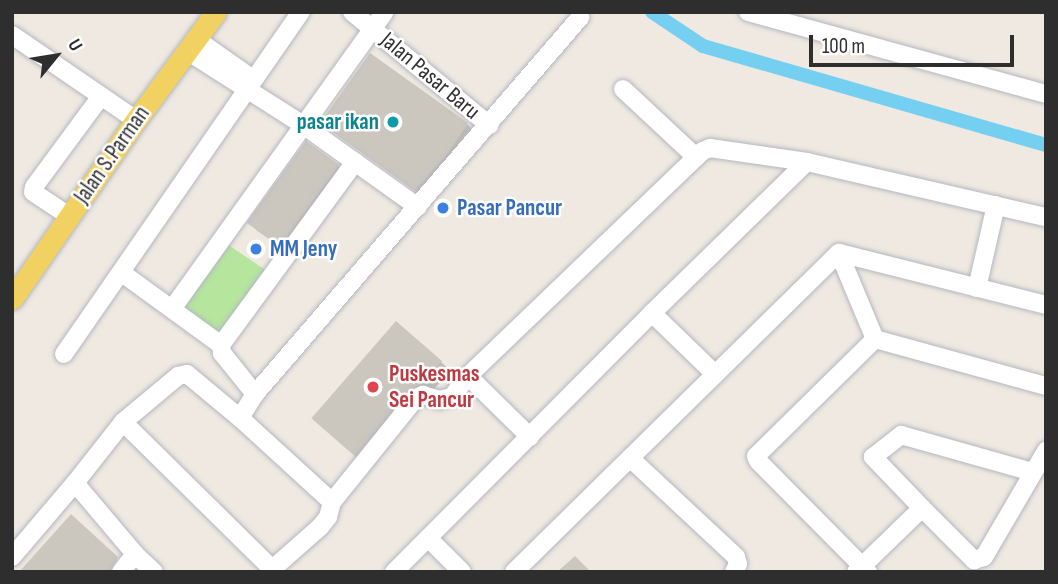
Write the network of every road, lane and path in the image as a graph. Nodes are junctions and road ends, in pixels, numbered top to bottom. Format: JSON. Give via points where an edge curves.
{"nodes":[{"id":1,"x":216,"y":12,"type":"edge"},
{"id":2,"x":301,"y":12,"type":"edge"},
{"id":3,"x":352,"y":12,"type":"edge"},
{"id":4,"x":385,"y":12,"type":"edge"},
{"id":5,"x":748,"y":12,"type":"edge"},
{"id":6,"x":580,"y":17,"type":"dead end"},
{"id":7,"x":373,"y":27,"type":"junction"},
{"id":8,"x":12,"y":35,"type":"edge"},
{"id":9,"x":191,"y":45,"type":"junction"},
{"id":10,"x":250,"y":84,"type":"junction"},
{"id":11,"x":624,"y":89,"type":"dead end"},
{"id":12,"x":1046,"y":94,"type":"edge"},
{"id":13,"x":102,"y":96,"type":"junction"},
{"id":14,"x":136,"y":120,"type":"junction"},
{"id":15,"x":303,"y":125,"type":"junction"},
{"id":16,"x":489,"y":125,"type":"junction"},
{"id":17,"x":696,"y":157,"type":"junction"},
{"id":18,"x":355,"y":162,"type":"junction"},
{"id":19,"x":807,"y":162,"type":"junction"},
{"id":20,"x":996,"y":205,"type":"junction"},
{"id":21,"x":418,"y":207,"type":"junction"},
{"id":22,"x":69,"y":216,"type":"junction"},
{"id":23,"x":1046,"y":217,"type":"edge"},
{"id":24,"x":839,"y":253,"type":"junction"},
{"id":25,"x":122,"y":274,"type":"junction"},
{"id":26,"x":15,"y":288,"type":"edge"},
{"id":27,"x":977,"y":288,"type":"junction"},
{"id":28,"x":1046,"y":305,"type":"edge"},
{"id":29,"x":173,"y":309,"type":"junction"},
{"id":30,"x":652,"y":313,"type":"junction"},
{"id":31,"x":875,"y":339,"type":"junction"},
{"id":32,"x":220,"y":345,"type":"junction"},
{"id":33,"x":64,"y":354,"type":"dead end"},
{"id":34,"x":715,"y":374,"type":"junction"},
{"id":35,"x":468,"y":376,"type":"junction"},
{"id":36,"x":1046,"y":386,"type":"edge"},
{"id":37,"x":254,"y":394,"type":"junction"},
{"id":38,"x":240,"y":418,"type":"junction"},
{"id":39,"x":123,"y":422,"type":"junction"},
{"id":40,"x":530,"y":437,"type":"junction"},
{"id":41,"x":1046,"y":451,"type":"edge"},
{"id":42,"x":629,"y":458,"type":"junction"},
{"id":43,"x":1032,"y":472,"type":"junction"},
{"id":44,"x":75,"y":483,"type":"junction"},
{"id":45,"x":331,"y":502,"type":"junction"},
{"id":46,"x":922,"y":508,"type":"junction"},
{"id":47,"x":428,"y":538,"type":"junction"},
{"id":48,"x":135,"y":554,"type":"junction"},
{"id":49,"x":12,"y":557,"type":"edge"},
{"id":50,"x":271,"y":570,"type":"edge"},
{"id":51,"x":862,"y":570,"type":"edge"},
{"id":52,"x":121,"y":572,"type":"edge"},
{"id":53,"x":154,"y":572,"type":"edge"},
{"id":54,"x":394,"y":572,"type":"edge"},
{"id":55,"x":462,"y":572,"type":"edge"},
{"id":56,"x":514,"y":572,"type":"edge"},
{"id":57,"x":734,"y":572,"type":"edge"}],
"edges":[{"from":1,"to":9,"type":"main road","name":"Jalan S.Parman"},
{"from":2,"to":10,"type":"street"},
{"from":3,"to":7,"type":"street","name":"Jalan Pasar Baru"},
{"from":4,"to":7,"type":"street"},
{"from":5,"to":12,"type":"street"},
{"from":6,"to":16,"type":"street"},
{"from":7,"to":15,"type":"street"},
{"from":7,"to":16,"type":"street","name":"Jalan Pasar Baru"},
{"from":8,"to":13,"type":"street"},
{"from":9,"to":10,"type":"street"},
{"from":9,"to":14,"type":"main road","name":"Jalan S.Parman"},
{"from":10,"to":15,"type":"street"},
{"from":10,"to":25,"type":"street"},
{"from":11,"to":17,"type":"street"},
{"from":13,"to":14,"type":"street"},
{"from":13,"to":22,"type":"street","via":[[34,187],[33,192]]},
{"from":14,"to":22,"type":"main road","name":"Jalan S.Parman"},
{"from":15,"to":18,"type":"street"},
{"from":15,"to":29,"type":"street"},
{"from":16,"to":21,"type":"street","name":"Jalan Pasar Baru"},
{"from":17,"to":19,"type":"street","via":[[710,148]]},
{"from":17,"to":35,"type":"street"},
{"from":18,"to":21,"type":"street"},
{"from":18,"to":32,"type":"street"},
{"from":19,"to":20,"type":"street"},
{"from":19,"to":30,"type":"street"},
{"from":20,"to":23,"type":"street"},
{"from":20,"to":27,"type":"street"},
{"from":21,"to":37,"type":"street","name":"Jalan Pasar Baru"},
{"from":22,"to":26,"type":"main road","name":"Jalan S.Parman"},
{"from":24,"to":27,"type":"street"},
{"from":24,"to":31,"type":"street"},
{"from":24,"to":34,"type":"street"},
{"from":25,"to":29,"type":"street"},
{"from":25,"to":33,"type":"street"},
{"from":27,"to":28,"type":"street"},
{"from":29,"to":32,"type":"street"},
{"from":30,"to":34,"type":"street"},
{"from":30,"to":40,"type":"street"},
{"from":31,"to":36,"type":"street"},
{"from":31,"to":51,"type":"street","via":[[757,456]]},
{"from":32,"to":37,"type":"street"},
{"from":34,"to":42,"type":"street"},
{"from":35,"to":40,"type":"street"},
{"from":35,"to":45,"type":"street","via":[[447,400],[416,398]]},
{"from":37,"to":38,"type":"street","name":"Jalan Pasar Baru"},
{"from":38,"to":39,"type":"street","via":[[187,374],[169,380]]},
{"from":38,"to":45,"type":"street"},
{"from":39,"to":44,"type":"street"},
{"from":39,"to":50,"type":"street"},
{"from":40,"to":47,"type":"street"},
{"from":41,"to":43,"type":"street"},
{"from":42,"to":56,"type":"street"},
{"from":42,"to":57,"type":"street","via":[[736,556]]},
{"from":43,"to":46,"type":"street","via":[[984,557],[974,559]]},
{"from":43,"to":46,"type":"street","via":[[901,435],[873,457]]},
{"from":44,"to":48,"type":"street"},
{"from":44,"to":49,"type":"street"},
{"from":45,"to":50,"type":"street","via":[[320,527]]},
{"from":46,"to":51,"type":"street"},
{"from":47,"to":54,"type":"street"},
{"from":47,"to":55,"type":"street"},
{"from":48,"to":52,"type":"street"},
{"from":48,"to":53,"type":"street"}]}
